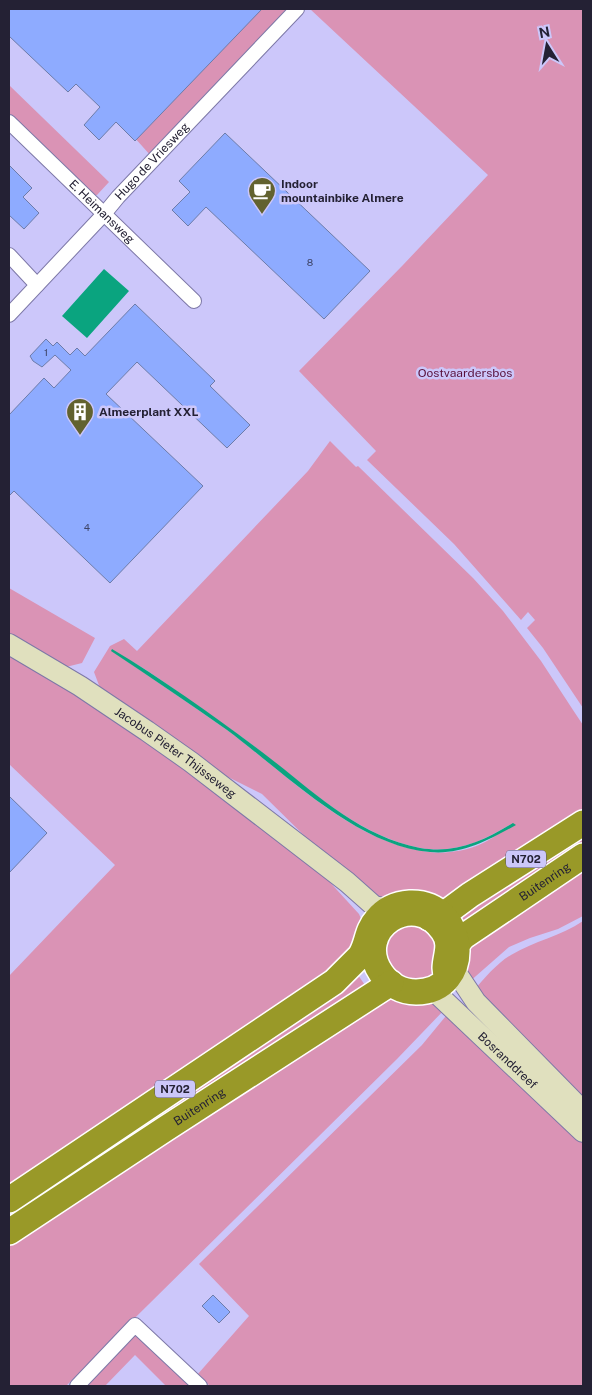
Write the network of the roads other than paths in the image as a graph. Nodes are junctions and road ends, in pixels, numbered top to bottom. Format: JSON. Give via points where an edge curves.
{"nodes":[{"id":1,"x":297,"y":9,"type":"edge"},
{"id":2,"x":9,"y":122,"type":"edge"},
{"id":3,"x":104,"y":214,"type":"junction"},
{"id":4,"x":9,"y":255,"type":"edge"},
{"id":5,"x":37,"y":285,"type":"junction"},
{"id":6,"x":194,"y":300,"type":"dead end"},
{"id":7,"x":9,"y":315,"type":"edge"},
{"id":8,"x":9,"y":644,"type":"edge"},
{"id":9,"x":583,"y":823,"type":"edge"},
{"id":10,"x":583,"y":856,"type":"edge"},
{"id":11,"x":436,"y":914,"type":"junction"},
{"id":12,"x":375,"y":934,"type":"junction"},
{"id":13,"x":448,"y":969,"type":"junction"},
{"id":14,"x":391,"y":983,"type":"junction"},
{"id":15,"x":583,"y":1111,"type":"edge"},
{"id":16,"x":583,"y":1132,"type":"edge"},
{"id":17,"x":9,"y":1200,"type":"edge"},
{"id":18,"x":9,"y":1232,"type":"edge"},
{"id":19,"x":77,"y":1386,"type":"edge"},
{"id":20,"x":200,"y":1386,"type":"edge"}],
"edges":[{"from":1,"to":3,"type":"street","name":"Hugo de Vriesweg"},
{"from":2,"to":3,"type":"street","name":"E. Heimansweg"},
{"from":3,"to":5,"type":"street","name":"Hugo de Vriesweg"},
{"from":3,"to":6,"type":"street","name":"E. Heimansweg"},
{"from":4,"to":5,"type":"street"},
{"from":5,"to":7,"type":"street","name":"Hugo de Vriesweg"},
{"from":8,"to":12,"type":"street","name":"Jacobus Pieter Thijsseweg","via":[[80,686],[192,762],[347,882],[374,906]]},
{"from":9,"to":11,"type":"highway","number":"N702"},
{"from":10,"to":13,"type":"highway","name":"Buitenring","number":"N702","via":[[463,937]]},
{"from":11,"to":12,"type":"highway","number":"N702","via":[[422,904],[408,903]]},
{"from":11,"to":13,"type":"highway","via":[[447,940],[444,968]]},
{"from":11,"to":13,"type":"highway","via":[[454,932]]},
{"from":12,"to":14,"type":"highway","via":[[379,971]]},
{"from":12,"to":17,"type":"highway","number":"N702","via":[[365,963]]},
{"from":13,"to":14,"type":"highway","via":[[425,991],[410,992]]},
{"from":13,"to":15,"type":"street","name":"Bosranddreef","via":[[463,994],[476,1002]]},
{"from":13,"to":16,"type":"street","name":"Bosranddreef"},
{"from":14,"to":18,"type":"highway","name":"Buitenring","number":"N702"},
{"from":19,"to":20,"type":"street","via":[[135,1325]]}]}
